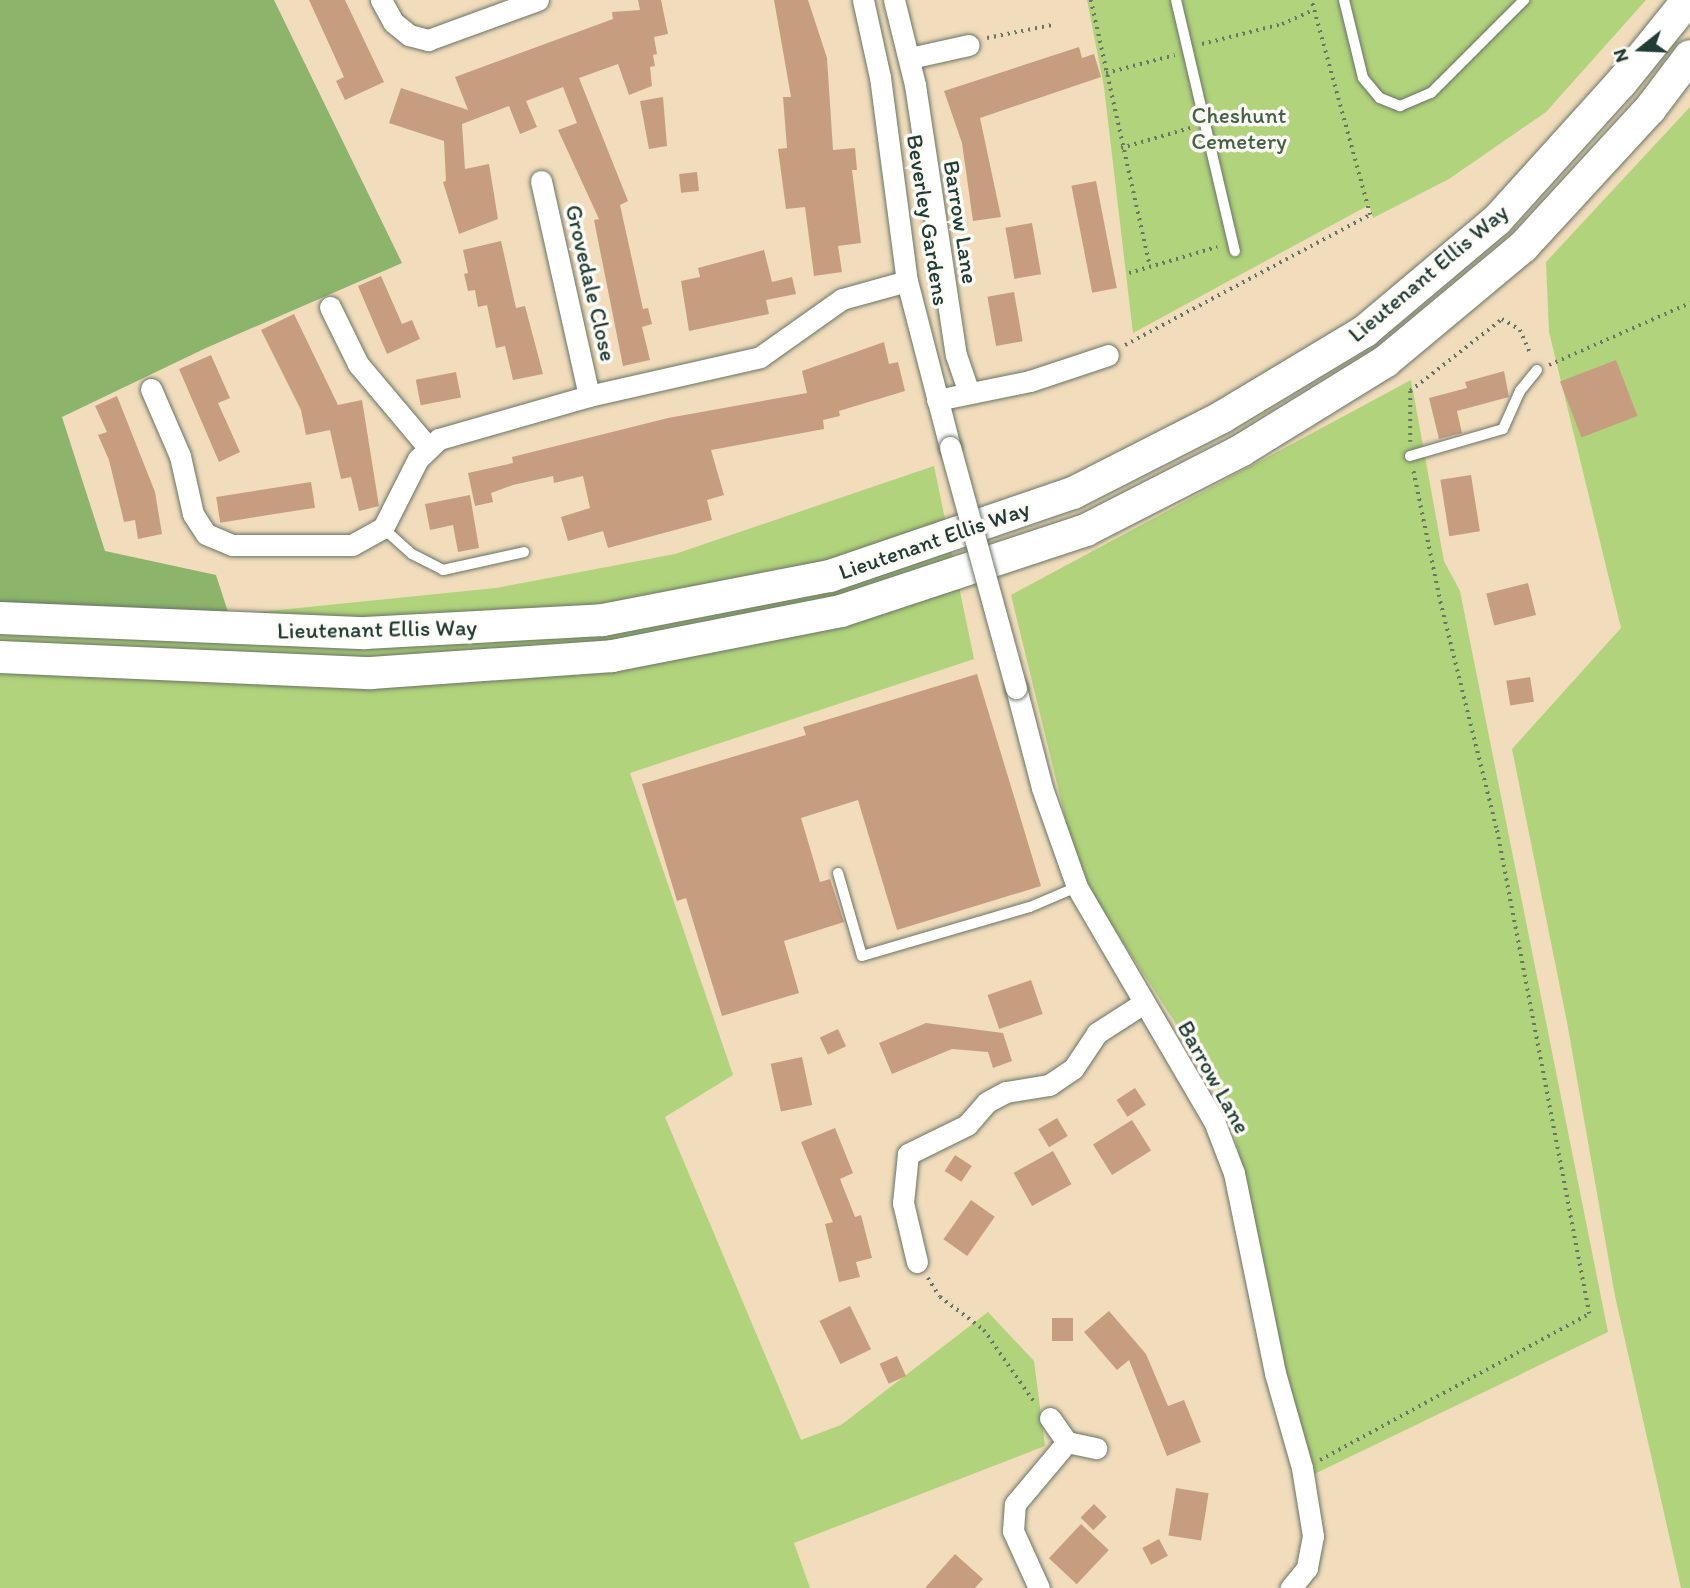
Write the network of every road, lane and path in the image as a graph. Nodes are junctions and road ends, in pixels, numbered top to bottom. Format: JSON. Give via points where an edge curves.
{"nodes":[{"id":1,"x":381,"y":0,"type":"edge"},
{"id":2,"x":538,"y":0,"type":"edge"},
{"id":3,"x":863,"y":0,"type":"edge"},
{"id":4,"x":894,"y":0,"type":"edge"},
{"id":5,"x":1091,"y":0,"type":"edge"},
{"id":6,"x":1176,"y":0,"type":"edge"},
{"id":7,"x":1311,"y":0,"type":"edge"},
{"id":8,"x":1344,"y":0,"type":"edge"},
{"id":9,"x":1524,"y":0,"type":"edge"},
{"id":10,"x":1688,"y":0,"type":"edge"},
{"id":11,"x":1314,"y":10,"type":"junction"},
{"id":12,"x":1052,"y":25,"type":"dead end"},
{"id":13,"x":969,"y":45,"type":"joint"},
{"id":14,"x":1187,"y":50,"type":"junction"},
{"id":15,"x":1690,"y":56,"type":"edge"},
{"id":16,"x":910,"y":58,"type":"junction"},
{"id":17,"x":1106,"y":73,"type":"junction"},
{"id":18,"x":1205,"y":123,"type":"junction"},
{"id":19,"x":1121,"y":148,"type":"junction"},
{"id":20,"x":541,"y":181,"type":"dead end"},
{"id":21,"x":1234,"y":247,"type":"joint"},
{"id":22,"x":1150,"y":267,"type":"junction"},
{"id":23,"x":1129,"y":273,"type":"dead end"},
{"id":24,"x":908,"y":281,"type":"junction"},
{"id":25,"x":1690,"y":303,"type":"edge"},
{"id":26,"x":330,"y":307,"type":"dead end"},
{"id":27,"x":1108,"y":355,"type":"joint"},
{"id":28,"x":1537,"y":370,"type":"junction"},
{"id":29,"x":151,"y":388,"type":"dead end"},
{"id":30,"x":970,"y":392,"type":"junction"},
{"id":31,"x":589,"y":396,"type":"junction"},
{"id":32,"x":937,"y":400,"type":"junction"},
{"id":33,"x":428,"y":447,"type":"junction"},
{"id":34,"x":1410,"y":456,"type":"junction"},
{"id":35,"x":383,"y":528,"type":"junction"},
{"id":36,"x":523,"y":552,"type":"dead end"},
{"id":37,"x":0,"y":618,"type":"edge"},
{"id":38,"x":0,"y":657,"type":"edge"},
{"id":39,"x":1016,"y":688,"type":"joint"},
{"id":40,"x":838,"y":873,"type":"dead end"},
{"id":41,"x":1077,"y":887,"type":"junction"},
{"id":42,"x":1142,"y":1004,"type":"junction"},
{"id":43,"x":917,"y":1262,"type":"joint"},
{"id":44,"x":1050,"y":1418,"type":"joint"},
{"id":45,"x":1067,"y":1442,"type":"junction"},
{"id":46,"x":1096,"y":1448,"type":"dead end"},
{"id":47,"x":1302,"y":1468,"type":"junction"},
{"id":48,"x":1039,"y":1588,"type":"edge"},
{"id":49,"x":1291,"y":1588,"type":"edge"}],
"edges":[{"from":1,"to":2,"type":"street","via":[[393,22],[409,35],[428,40]]},
{"from":3,"to":24,"type":"street","name":"Beverley Gardens","via":[[880,77]]},
{"from":4,"to":16,"type":"street","name":"Barrow Lane"},
{"from":5,"to":17,"type":"path"},
{"from":6,"to":14,"type":"lane"},
{"from":7,"to":11,"type":"path"},
{"from":8,"to":9,"type":"lane","via":[[1363,78],[1380,98],[1400,106],[1431,93]]},
{"from":10,"to":37,"type":"main road","name":"Lieutenant Ellis Way","via":[[1621,83],[1497,220],[1365,331],[1222,417],[1073,493],[830,576],[603,620],[365,633]]},
{"from":11,"to":14,"type":"path","via":[[1282,24]]},
{"from":11,"to":27,"type":"path","via":[[1370,215]]},
{"from":12,"to":13,"type":"path"},
{"from":13,"to":16,"type":"street"},
{"from":14,"to":17,"type":"path"},
{"from":14,"to":18,"type":"lane"},
{"from":15,"to":38,"type":"main road","name":"Lieutenant Ellis Way","via":[[1650,109],[1523,247],[1386,361],[1242,450],[1086,530],[841,611],[612,656],[371,673]]},
{"from":16,"to":30,"type":"street","name":"Barrow Lane","via":[[956,355]]},
{"from":17,"to":19,"type":"path"},
{"from":18,"to":19,"type":"path"},
{"from":18,"to":21,"type":"lane"},
{"from":19,"to":22,"type":"path"},
{"from":20,"to":31,"type":"street","name":"Grovedale Close"},
{"from":21,"to":22,"type":"path"},
{"from":22,"to":23,"type":"path"},
{"from":24,"to":31,"type":"street","name":"Grovedale Close","via":[[842,299],[760,357]]},
{"from":24,"to":32,"type":"street","name":"Beverley Gardens"},
{"from":25,"to":28,"type":"path"},
{"from":26,"to":33,"type":"street","via":[[366,375]]},
{"from":27,"to":30,"type":"street","via":[[1030,381]]},
{"from":28,"to":34,"type":"lane","via":[[1520,391],[1503,429]]},
{"from":28,"to":34,"type":"path","via":[[1520,330],[1502,319],[1410,391]]},
{"from":29,"to":35,"type":"street","via":[[180,456],[193,514],[206,534],[217,541],[333,547],[364,541]]},
{"from":30,"to":32,"type":"street"},
{"from":31,"to":33,"type":"street","name":"Grovedale Close","via":[[451,433]]},
{"from":32,"to":39,"type":"street","name":"Beverley Gardens","bridge":true},
{"from":33,"to":35,"type":"street"},
{"from":34,"to":47,"type":"path","via":[[1439,597],[1496,828],[1589,1314]]},
{"from":35,"to":36,"type":"lane","via":[[412,554],[443,570]]},
{"from":39,"to":41,"type":"street","name":"Barrow Lane","via":[[1042,788]]},
{"from":40,"to":41,"type":"lane","via":[[862,956],[1030,907]]},
{"from":41,"to":42,"type":"street","name":"Barrow Lane"},
{"from":42,"to":43,"type":"street","via":[[1097,1033],[1073,1069],[1049,1085],[1006,1092],[987,1102],[967,1125],[908,1154],[903,1203]]},
{"from":42,"to":47,"type":"street","name":"Barrow Lane","via":[[1214,1121],[1234,1173],[1275,1373]]},
{"from":43,"to":44,"type":"path","via":[[940,1297],[984,1330],[1026,1394]]},
{"from":44,"to":45,"type":"street"},
{"from":45,"to":46,"type":"street"},
{"from":45,"to":48,"type":"street","via":[[1024,1490],[1013,1516],[1017,1544]]},
{"from":47,"to":49,"type":"street","name":"Barrow Lane","via":[[1312,1536],[1307,1568]]}]}
